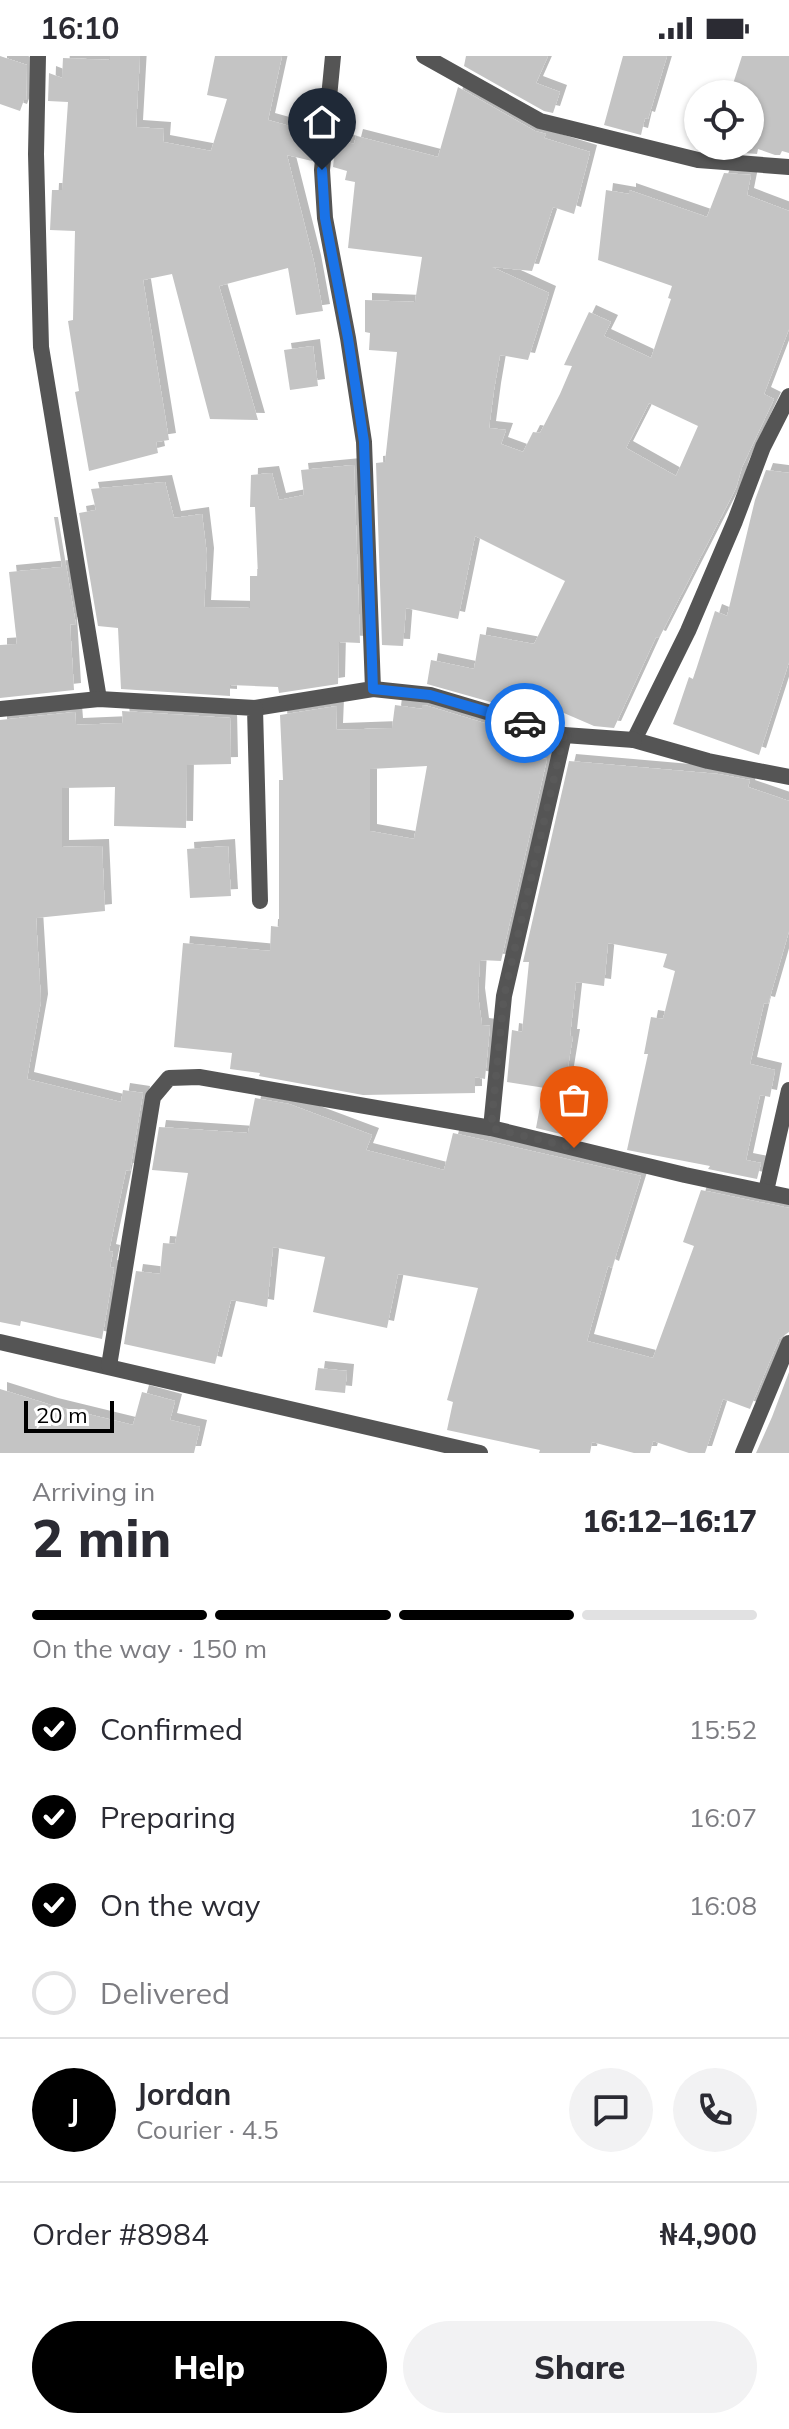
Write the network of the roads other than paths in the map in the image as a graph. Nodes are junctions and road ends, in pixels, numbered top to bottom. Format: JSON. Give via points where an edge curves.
{"nodes":[{"id":1,"x":38,"y":56,"type":"edge"},
{"id":2,"x":333,"y":56,"type":"edge"},
{"id":3,"x":424,"y":56,"type":"edge"},
{"id":4,"x":789,"y":167,"type":"edge"},
{"id":5,"x":789,"y":396,"type":"edge"},
{"id":6,"x":373,"y":689,"type":"junction"},
{"id":7,"x":99,"y":699,"type":"junction"},
{"id":8,"x":255,"y":708,"type":"junction"},
{"id":9,"x":0,"y":709,"type":"edge"},
{"id":10,"x":564,"y":735,"type":"junction"},
{"id":11,"x":634,"y":740,"type":"junction"},
{"id":12,"x":789,"y":777,"type":"edge"},
{"id":13,"x":260,"y":901,"type":"dead end"},
{"id":14,"x":789,"y":1090,"type":"edge"},
{"id":15,"x":491,"y":1128,"type":"junction"},
{"id":16,"x":766,"y":1191,"type":"junction"},
{"id":17,"x":789,"y":1197,"type":"edge"},
{"id":18,"x":0,"y":1342,"type":"edge"},
{"id":19,"x":789,"y":1343,"type":"edge"},
{"id":20,"x":109,"y":1366,"type":"junction"},
{"id":21,"x":480,"y":1453,"type":"edge"},
{"id":22,"x":743,"y":1453,"type":"edge"}],
"edges":[{"from":1,"to":7,"type":"street","via":[[41,347]]},
{"from":2,"to":6,"type":"street","via":[[322,170],[325,218],[364,442]]},
{"from":3,"to":4,"type":"street","via":[[540,121],[698,160]]},
{"from":5,"to":11,"type":"street","via":[[688,631]]},
{"from":6,"to":8,"type":"street"},
{"from":6,"to":10,"type":"street","via":[[430,695]]},
{"from":7,"to":8,"type":"street"},
{"from":7,"to":9,"type":"street"},
{"from":8,"to":13,"type":"street"},
{"from":10,"to":11,"type":"street"},
{"from":10,"to":15,"type":"street","via":[[504,996]]},
{"from":11,"to":12,"type":"street"},
{"from":14,"to":16,"type":"street"},
{"from":15,"to":16,"type":"street"},
{"from":15,"to":20,"type":"street","via":[[199,1077],[169,1078],[153,1097]]},
{"from":16,"to":17,"type":"street"},
{"from":18,"to":20,"type":"street"},
{"from":19,"to":22,"type":"street"},
{"from":20,"to":21,"type":"street"}]}
